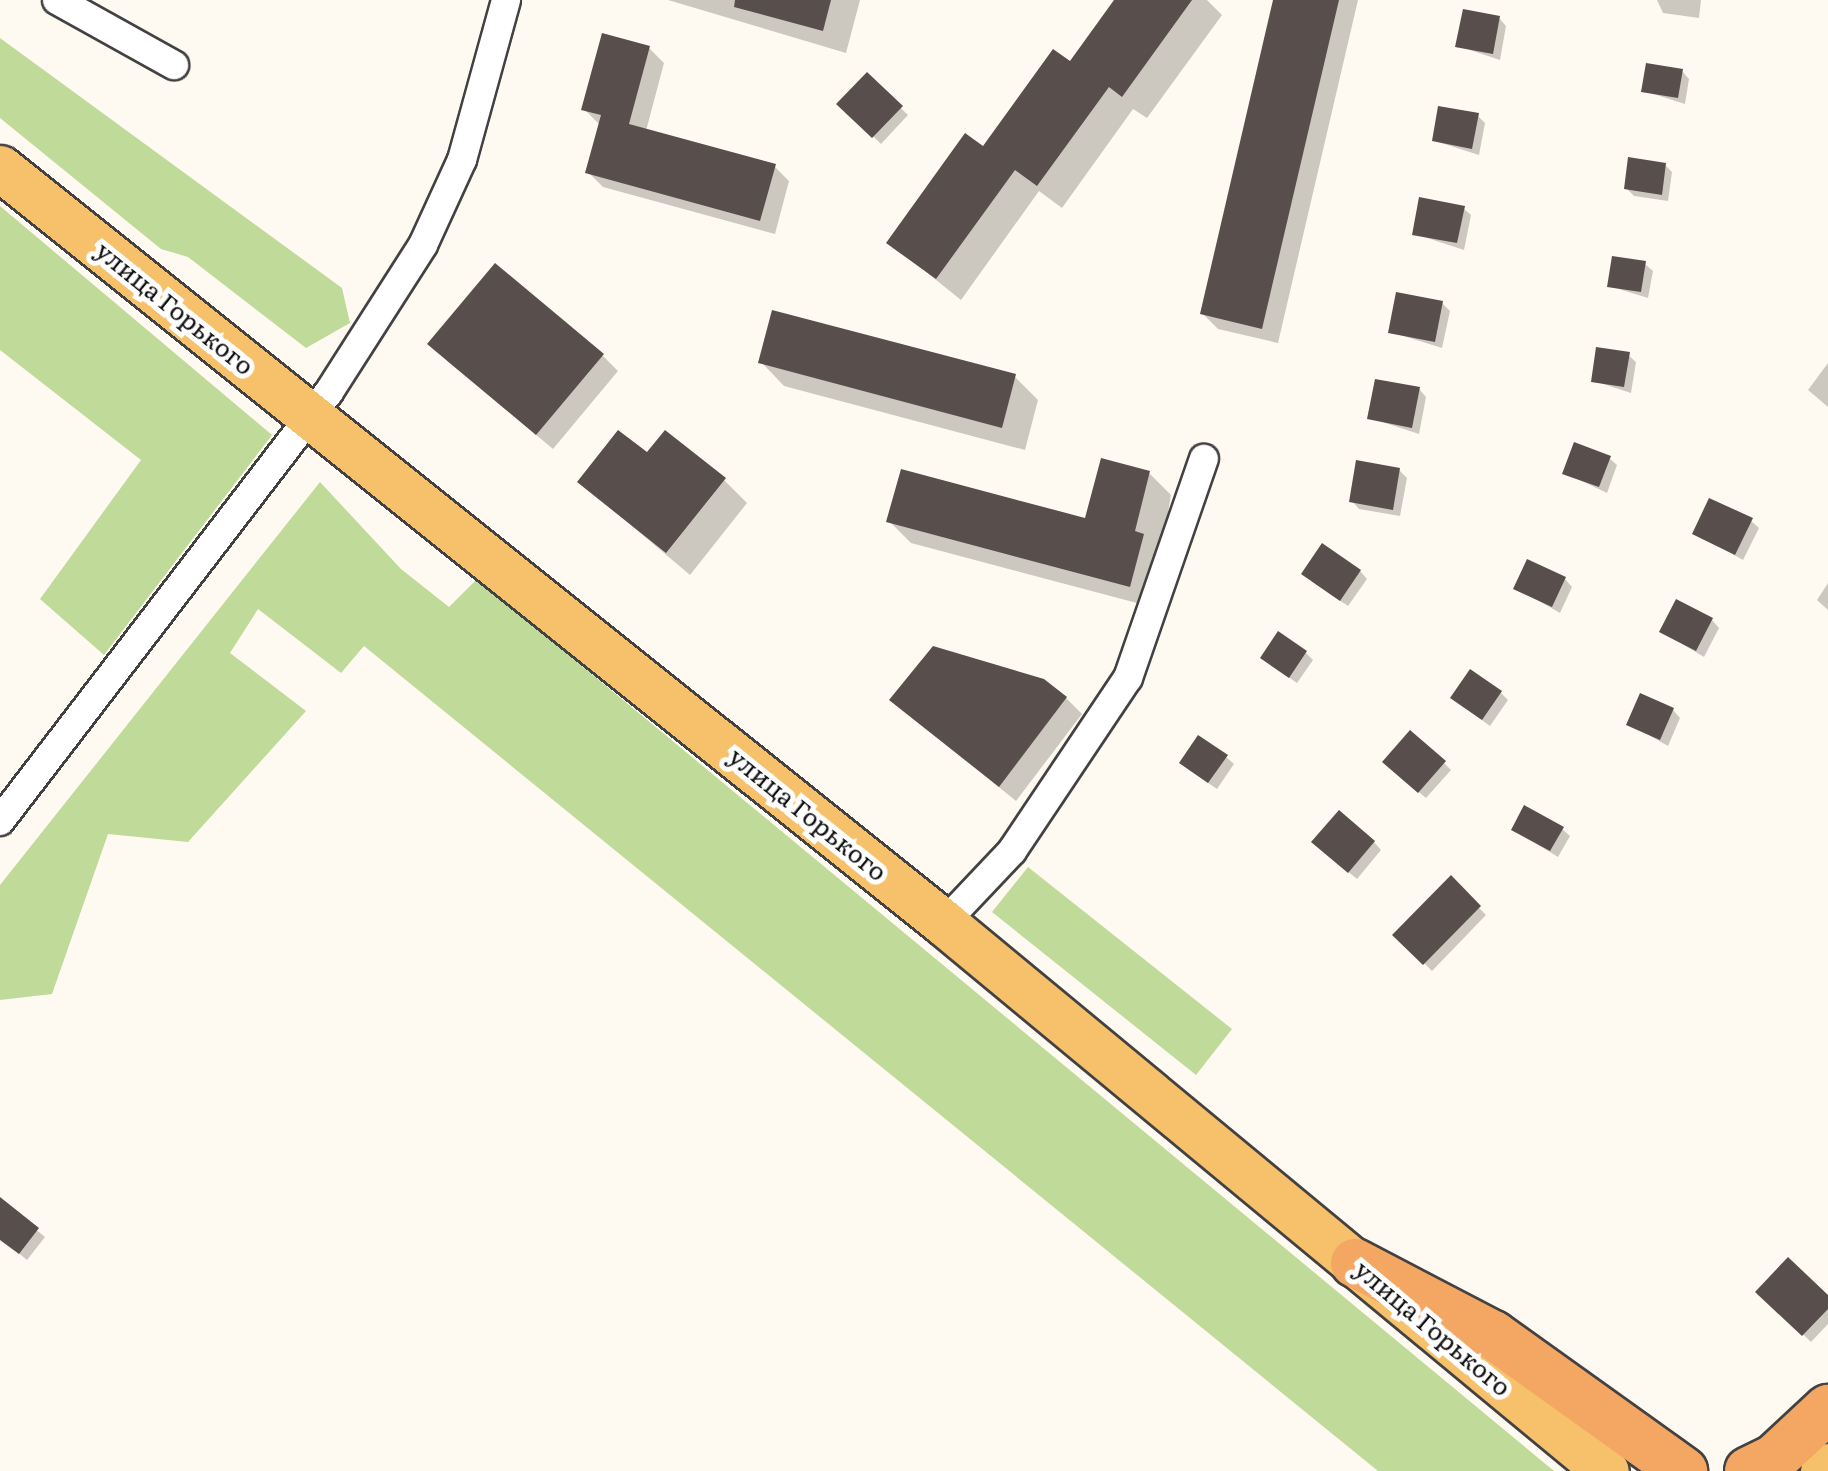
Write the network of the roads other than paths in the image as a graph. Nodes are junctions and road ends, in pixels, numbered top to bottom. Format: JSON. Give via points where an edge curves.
{"nodes":[{"id":1,"x":57,"y":0,"type":"edge"},
{"id":2,"x":506,"y":0,"type":"edge"},
{"id":3,"x":174,"y":65,"type":"dead end"},
{"id":4,"x":0,"y":168,"type":"edge"},
{"id":5,"x":310,"y":416,"type":"junction"},
{"id":6,"x":1204,"y":459,"type":"dead end"},
{"id":7,"x":0,"y":820,"type":"edge"},
{"id":8,"x":944,"y":923,"type":"junction"},
{"id":9,"x":1355,"y":1263,"type":"junction"},
{"id":10,"x":1828,"y":1410,"type":"edge"},
{"id":11,"x":1828,"y":1433,"type":"edge"},
{"id":12,"x":1606,"y":1471,"type":"edge"},
{"id":13,"x":1683,"y":1471,"type":"edge"},
{"id":14,"x":1749,"y":1471,"type":"edge"},
{"id":15,"x":1794,"y":1471,"type":"edge"}],
"edges":[{"from":1,"to":3,"type":"street"},
{"from":2,"to":5,"type":"street","via":[[462,160],[431,228]]},
{"from":4,"to":5,"type":"main road","name":"улица Горького"},
{"from":5,"to":7,"type":"street"},
{"from":5,"to":8,"type":"main road","name":"улица Горького"},
{"from":6,"to":8,"type":"street","via":[[1128,678],[1012,851]]},
{"from":8,"to":9,"type":"main road","name":"улица Горького"},
{"from":9,"to":12,"type":"main road","name":"улица Горького"},
{"from":9,"to":13,"type":"highway","via":[[1494,1335]]},
{"from":10,"to":14,"type":"highway","via":[[1774,1459]]},
{"from":11,"to":15,"type":"highway"}]}
